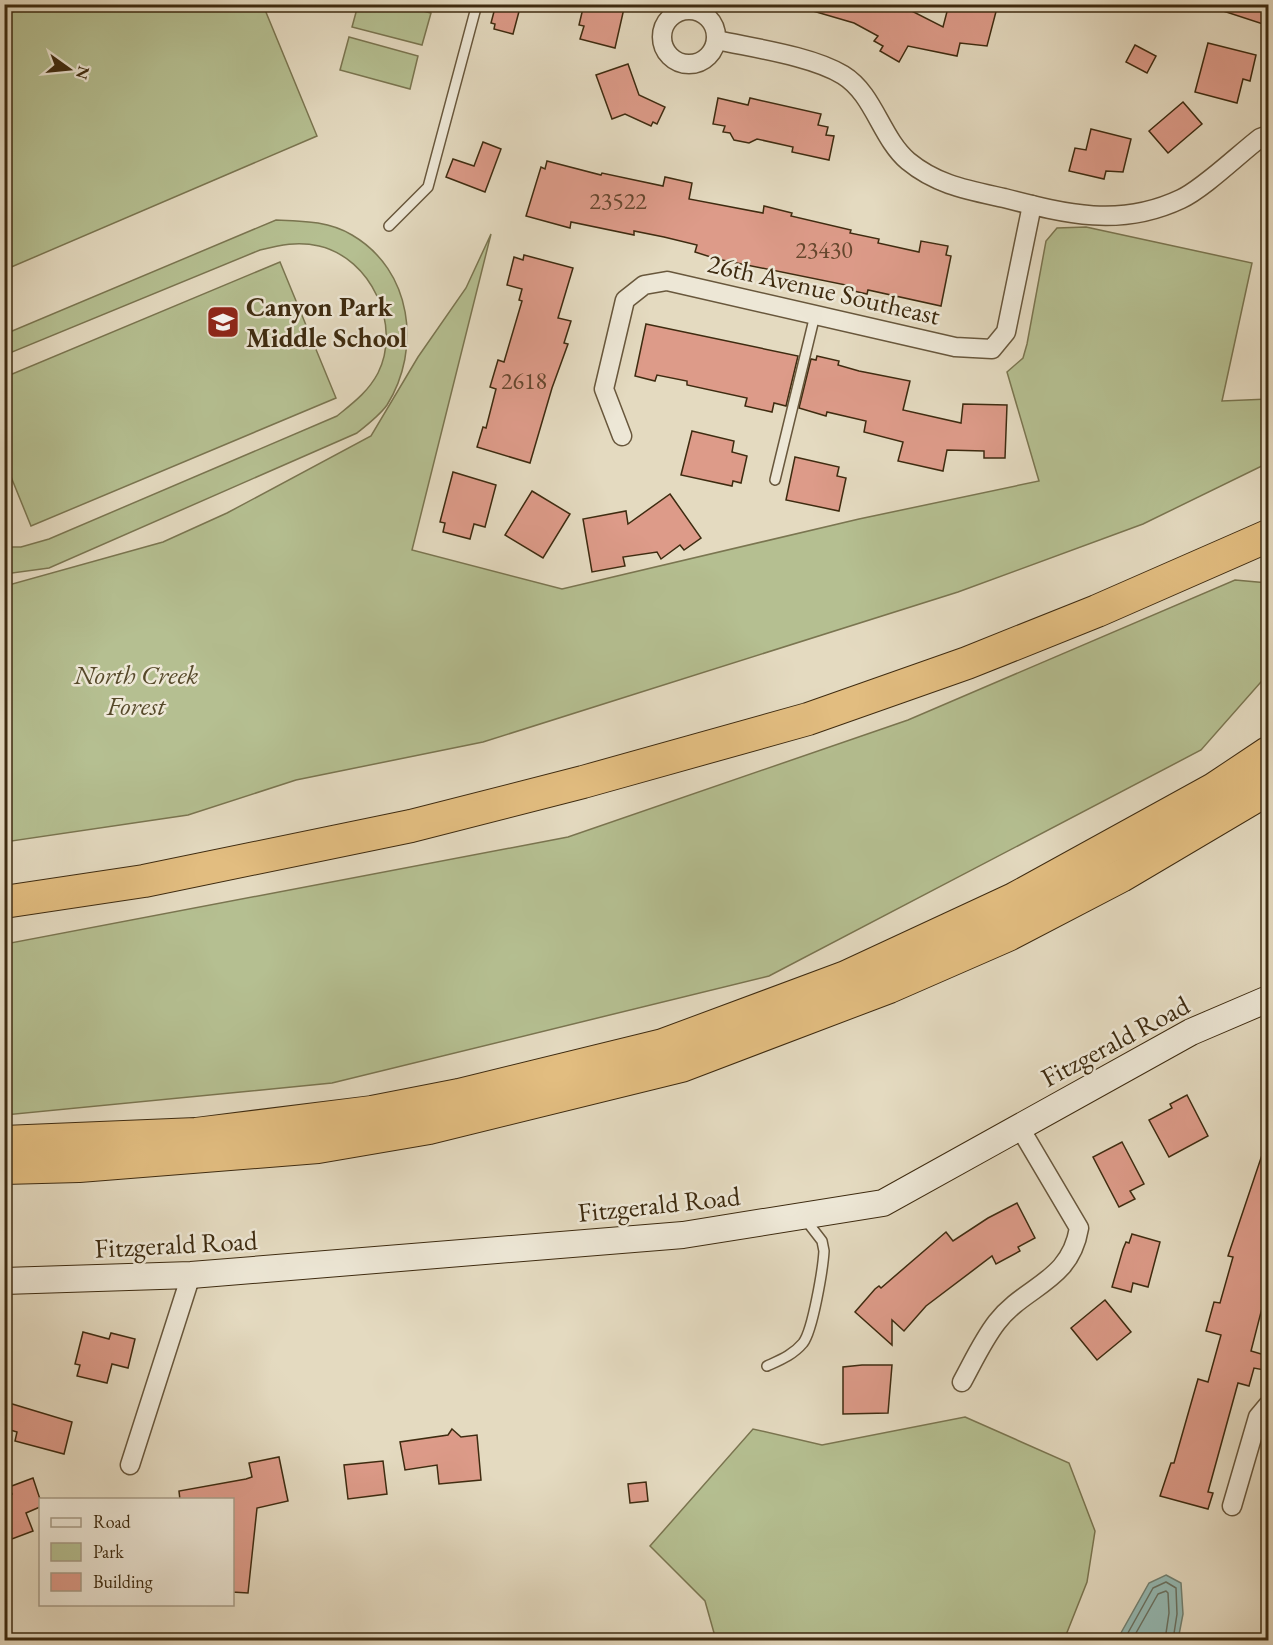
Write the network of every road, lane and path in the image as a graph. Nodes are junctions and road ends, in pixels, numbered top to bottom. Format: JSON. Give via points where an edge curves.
{"nodes":[{"id":1,"x":475,"y":5,"type":"edge"},
{"id":2,"x":717,"y":40,"type":"dead end"},
{"id":3,"x":1269,"y":135,"type":"edge"},
{"id":4,"x":1032,"y":205,"type":"junction"},
{"id":5,"x":389,"y":226,"type":"dead end"},
{"id":6,"x":815,"y":315,"type":"junction"},
{"id":7,"x":622,"y":436,"type":"dead end"},
{"id":8,"x":775,"y":480,"type":"dead end"},
{"id":9,"x":1269,"y":536,"type":"edge"},
{"id":10,"x":1269,"y":753,"type":"edge"},
{"id":11,"x":668,"y":757,"type":"junction"},
{"id":12,"x":1269,"y":789,"type":"edge"},
{"id":13,"x":4,"y":902,"type":"edge"},
{"id":14,"x":4,"y":918,"type":"edge"},
{"id":15,"x":1269,"y":999,"type":"edge"},
{"id":16,"x":1020,"y":1128,"type":"junction"},
{"id":17,"x":108,"y":1139,"type":"junction"},
{"id":18,"x":4,"y":1142,"type":"edge"},
{"id":19,"x":79,"y":1166,"type":"junction"},
{"id":20,"x":4,"y":1168,"type":"edge"},
{"id":21,"x":804,"y":1217,"type":"junction"},
{"id":22,"x":191,"y":1275,"type":"junction"},
{"id":23,"x":4,"y":1281,"type":"edge"},
{"id":24,"x":767,"y":1366,"type":"dead end"},
{"id":25,"x":962,"y":1382,"type":"dead end"},
{"id":26,"x":1269,"y":1405,"type":"edge"},
{"id":27,"x":130,"y":1465,"type":"dead end"},
{"id":28,"x":1232,"y":1506,"type":"dead end"}],
"edges":[{"from":1,"to":5,"type":"lane","via":[[428,187]]},
{"from":2,"to":4,"type":"street","via":[[822,65],[845,76],[862,94],[900,154],[925,176]]},
{"from":3,"to":4,"type":"street","via":[[1182,198],[1132,216],[1096,217]]},
{"from":4,"to":6,"type":"street","name":"26th Avenue Southeast","via":[[1006,332],[992,349],[955,347]]},
{"from":6,"to":7,"type":"street","name":"26th Avenue Southeast","via":[[667,281],[644,285],[625,300],[604,389]]},
{"from":6,"to":8,"type":"lane"},
{"from":9,"to":11,"type":"highway","via":[[968,663],[808,720]]},
{"from":10,"to":17,"type":"highway","via":[[1203,795],[1014,899],[846,977],[663,1045],[372,1112],[196,1134]]},
{"from":11,"to":13,"type":"highway","via":[[422,823],[287,854]]},
{"from":11,"to":14,"type":"highway","via":[[620,788],[442,835],[147,897]]},
{"from":12,"to":19,"type":"highway","via":[[1121,876],[1008,935],[889,987],[681,1066],[429,1128],[318,1147]]},
{"from":15,"to":16,"type":"street","name":"Fitzgerald Road","via":[[1191,1032]]},
{"from":16,"to":21,"type":"street","name":"Fitzgerald Road","via":[[883,1203]]},
{"from":16,"to":25,"type":"street","via":[[1079,1228],[1076,1244],[1069,1261],[998,1321]]},
{"from":17,"to":18,"type":"highway"},
{"from":17,"to":19,"type":"highway"},
{"from":19,"to":20,"type":"highway"},
{"from":21,"to":22,"type":"street","name":"Fitzgerald Road","via":[[683,1234]]},
{"from":21,"to":24,"type":"lane","via":[[822,1241],[824,1251],[810,1322],[802,1343],[782,1360]]},
{"from":22,"to":23,"type":"street","name":"Fitzgerald Road"},
{"from":22,"to":27,"type":"street"},
{"from":26,"to":28,"type":"street","via":[[1258,1418]]}]}
